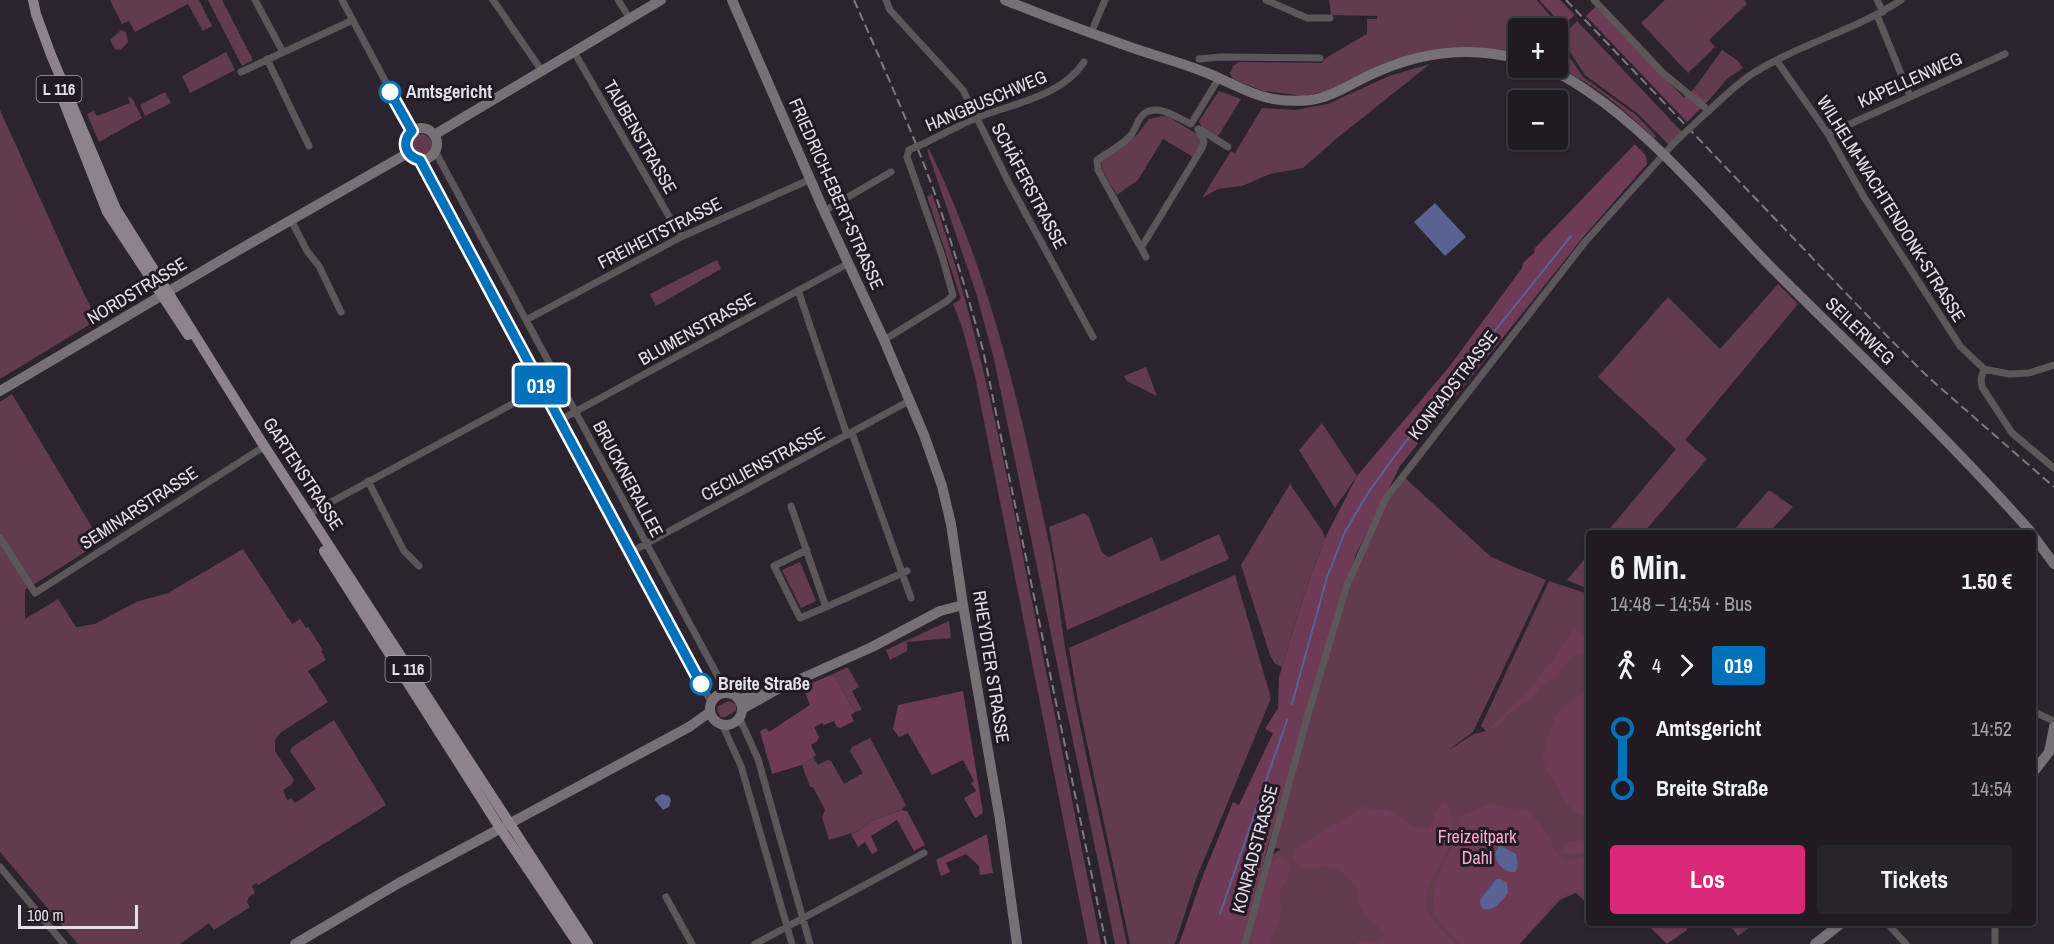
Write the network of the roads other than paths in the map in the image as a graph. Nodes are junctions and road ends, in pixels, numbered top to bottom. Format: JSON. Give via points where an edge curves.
{"nodes":[{"id":1,"x":27,"y":0,"type":"edge"},
{"id":2,"x":33,"y":0,"type":"edge"},
{"id":3,"x":255,"y":0,"type":"edge"},
{"id":4,"x":342,"y":0,"type":"edge"},
{"id":5,"x":493,"y":0,"type":"edge"},
{"id":6,"x":618,"y":0,"type":"edge"},
{"id":7,"x":661,"y":0,"type":"edge"},
{"id":8,"x":732,"y":0,"type":"edge"},
{"id":9,"x":886,"y":0,"type":"edge"},
{"id":10,"x":1005,"y":0,"type":"edge"},
{"id":11,"x":1105,"y":0,"type":"edge"},
{"id":12,"x":1266,"y":0,"type":"edge"},
{"id":13,"x":1594,"y":0,"type":"edge"},
{"id":14,"x":1877,"y":0,"type":"edge"},
{"id":15,"x":1901,"y":0,"type":"edge"},
{"id":16,"x":1880,"y":14,"type":"junction"},
{"id":17,"x":1330,"y":18,"type":"dead end"},
{"id":18,"x":630,"y":19,"type":"junction"},
{"id":19,"x":353,"y":20,"type":"junction"},
{"id":20,"x":1091,"y":33,"type":"junction"},
{"id":21,"x":283,"y":52,"type":"junction"},
{"id":22,"x":574,"y":52,"type":"junction"},
{"id":23,"x":2005,"y":54,"type":"dead end"},
{"id":24,"x":1508,"y":57,"type":"edge"},
{"id":25,"x":267,"y":58,"type":"junction"},
{"id":26,"x":1320,"y":58,"type":"dead end"},
{"id":27,"x":1199,"y":59,"type":"dead end"},
{"id":28,"x":1777,"y":61,"type":"junction"},
{"id":29,"x":1084,"y":62,"type":"dead end"},
{"id":30,"x":542,"y":71,"type":"junction"},
{"id":31,"x":241,"y":72,"type":"dead end"},
{"id":32,"x":1219,"y":78,"type":"junction"},
{"id":33,"x":1565,"y":78,"type":"edge"},
{"id":34,"x":1910,"y":96,"type":"junction"},
{"id":35,"x":1707,"y":112,"type":"junction"},
{"id":36,"x":976,"y":118,"type":"junction"},
{"id":37,"x":1191,"y":124,"type":"junction"},
{"id":38,"x":1198,"y":129,"type":"junction"},
{"id":39,"x":412,"y":131,"type":"junction"},
{"id":40,"x":1828,"y":134,"type":"junction"},
{"id":41,"x":434,"y":135,"type":"junction"},
{"id":42,"x":309,"y":146,"type":"dead end"},
{"id":43,"x":1228,"y":147,"type":"dead end"},
{"id":44,"x":435,"y":151,"type":"junction"},
{"id":45,"x":408,"y":153,"type":"junction"},
{"id":46,"x":1664,"y":155,"type":"junction"},
{"id":47,"x":420,"y":160,"type":"junction"},
{"id":48,"x":891,"y":172,"type":"dead end"},
{"id":49,"x":811,"y":179,"type":"junction"},
{"id":50,"x":824,"y":211,"type":"junction"},
{"id":51,"x":291,"y":220,"type":"junction"},
{"id":52,"x":681,"y":237,"type":"junction"},
{"id":53,"x":1141,"y":248,"type":"junction"},
{"id":54,"x":1146,"y":257,"type":"dead end"},
{"id":55,"x":849,"y":263,"type":"junction"},
{"id":56,"x":798,"y":290,"type":"junction"},
{"id":57,"x":166,"y":293,"type":"junction"},
{"id":58,"x":341,"y":312,"type":"dead end"},
{"id":59,"x":526,"y":320,"type":"junction"},
{"id":60,"x":1093,"y":337,"type":"dead end"},
{"id":61,"x":884,"y":340,"type":"junction"},
{"id":62,"x":2054,"y":365,"type":"edge"},
{"id":63,"x":1984,"y":369,"type":"junction"},
{"id":64,"x":542,"y":388,"type":"junction"},
{"id":65,"x":0,"y":391,"type":"edge"},
{"id":66,"x":909,"y":401,"type":"junction"},
{"id":67,"x":575,"y":412,"type":"junction"},
{"id":68,"x":560,"y":420,"type":"junction"},
{"id":69,"x":849,"y":434,"type":"junction"},
{"id":70,"x":260,"y":449,"type":"junction"},
{"id":71,"x":2054,"y":468,"type":"edge"},
{"id":72,"x":368,"y":481,"type":"junction"},
{"id":73,"x":791,"y":506,"type":"dead end"},
{"id":74,"x":309,"y":514,"type":"junction"},
{"id":75,"x":2029,"y":530,"type":"edge"},
{"id":76,"x":0,"y":538,"type":"edge"},
{"id":77,"x":2036,"y":539,"type":"edge"},
{"id":78,"x":646,"y":544,"type":"junction"},
{"id":79,"x":807,"y":550,"type":"junction"},
{"id":80,"x":630,"y":552,"type":"junction"},
{"id":81,"x":2054,"y":564,"type":"edge"},
{"id":82,"x":419,"y":566,"type":"dead end"},
{"id":83,"x":905,"y":572,"type":"junction"},
{"id":84,"x":911,"y":598,"type":"dead end"},
{"id":85,"x":963,"y":605,"type":"junction"},
{"id":86,"x":826,"y":607,"type":"junction"},
{"id":87,"x":726,"y":693,"type":"junction"},
{"id":88,"x":740,"y":708,"type":"junction"},
{"id":89,"x":2036,"y":713,"type":"edge"},
{"id":90,"x":714,"y":714,"type":"junction"},
{"id":91,"x":2054,"y":721,"type":"edge"},
{"id":92,"x":2054,"y":727,"type":"edge"},
{"id":93,"x":2036,"y":769,"type":"edge"},
{"id":94,"x":504,"y":826,"type":"junction"},
{"id":95,"x":924,"y":854,"type":"dead end"},
{"id":96,"x":0,"y":867,"type":"edge"},
{"id":97,"x":666,"y":897,"type":"dead end"},
{"id":98,"x":803,"y":918,"type":"junction"},
{"id":99,"x":787,"y":926,"type":"junction"},
{"id":100,"x":1838,"y":926,"type":"edge"},
{"id":101,"x":1890,"y":926,"type":"edge"},
{"id":102,"x":1995,"y":926,"type":"edge"},
{"id":103,"x":64,"y":944,"type":"edge"},
{"id":104,"x":295,"y":944,"type":"edge"},
{"id":105,"x":578,"y":944,"type":"edge"},
{"id":106,"x":588,"y":944,"type":"edge"},
{"id":107,"x":692,"y":944,"type":"edge"},
{"id":108,"x":755,"y":944,"type":"edge"},
{"id":109,"x":792,"y":944,"type":"edge"},
{"id":110,"x":810,"y":944,"type":"edge"},
{"id":111,"x":1017,"y":944,"type":"edge"},
{"id":112,"x":1245,"y":944,"type":"edge"},
{"id":113,"x":1815,"y":944,"type":"edge"},
{"id":114,"x":1906,"y":944,"type":"edge"},
{"id":115,"x":1995,"y":944,"type":"edge"}],
"edges":[{"from":1,"to":57,"type":"main road","name":"GARTENSTRASSE","number":"L 116","via":[[38,38],[107,212]]},
{"from":2,"to":57,"type":"main road","name":"GARTENSTRASSE","number":"L 116","via":[[51,55],[116,208]]},
{"from":3,"to":21,"type":"street"},
{"from":4,"to":19,"type":"street"},
{"from":5,"to":30,"type":"street"},
{"from":6,"to":18,"type":"street"},
{"from":7,"to":18,"type":"street"},
{"from":8,"to":49,"type":"street","name":"FRIEDRICH-EBERT-STRASSE"},
{"from":9,"to":36,"type":"street","name":"SCHÄFERSTRASSE","via":[[890,10],[963,90]]},
{"from":10,"to":20,"type":"street"},
{"from":11,"to":20,"type":"street"},
{"from":12,"to":17,"type":"street","via":[[1307,18]]},
{"from":13,"to":35,"type":"street","via":[[1663,73]]},
{"from":14,"to":16,"type":"street"},
{"from":15,"to":16,"type":"street","name":"KONRADSTRASSE"},
{"from":16,"to":28,"type":"street","name":"KONRADSTRASSE"},
{"from":16,"to":34,"type":"street"},
{"from":18,"to":22,"type":"street"},
{"from":19,"to":21,"type":"street"},
{"from":19,"to":39,"type":"street"},
{"from":20,"to":32,"type":"street"},
{"from":21,"to":25,"type":"street"},
{"from":22,"to":30,"type":"street"},
{"from":22,"to":52,"type":"street","name":"TAUBENSTRASSE"},
{"from":23,"to":34,"type":"street","name":"KAPELLENWEG"},
{"from":24,"to":32,"type":"street","via":[[1480,52],[1430,54],[1396,63],[1345,90],[1312,100],[1267,98]]},
{"from":25,"to":31,"type":"street"},
{"from":25,"to":42,"type":"street"},
{"from":26,"to":27,"type":"street"},
{"from":28,"to":35,"type":"street","name":"KONRADSTRASSE","via":[[1743,80]]},
{"from":28,"to":40,"type":"street","name":"WILHELM-WACHTENDONK-STRASSE"},
{"from":29,"to":36,"type":"street","name":"HANGBUSCHWEG","via":[[1069,81],[1050,91]]},
{"from":30,"to":41,"type":"street"},
{"from":32,"to":37,"type":"street"},
{"from":33,"to":46,"type":"street","name":"SEILERWEG","via":[[1635,127]]},
{"from":34,"to":40,"type":"street","name":"KAPELLENWEG"},
{"from":35,"to":46,"type":"street","name":"KONRADSTRASSE","bridge":true},
{"from":36,"to":60,"type":"street","name":"SCHÄFERSTRASSE"},
{"from":36,"to":61,"type":"street","name":"HANGBUSCHWEG","bridge":true,"via":[[909,150],[907,157],[953,292],[947,301]]},
{"from":37,"to":38,"type":"street"},
{"from":37,"to":53,"type":"street","via":[[1167,111],[1149,111],[1141,116],[1132,135],[1097,160],[1098,170]]},
{"from":38,"to":43,"type":"street"},
{"from":38,"to":53,"type":"street","via":[[1204,142],[1202,148]]},
{"from":39,"to":41,"type":"street","via":[[422,128]]},
{"from":39,"to":45,"type":"street","via":[[406,139]]},
{"from":40,"to":63,"type":"street","name":"WILHELM-WACHTENDONK-STRASSE","via":[[1960,346]]},
{"from":41,"to":44,"type":"street"},
{"from":44,"to":47,"type":"street"},
{"from":44,"to":59,"type":"street","name":"BRUCKNERALLEE"},
{"from":45,"to":47,"type":"street"},
{"from":45,"to":51,"type":"street","name":"NORDSTRASSE"},
{"from":46,"to":75,"type":"street","name":"SEILERWEG"},
{"from":46,"to":112,"type":"street","name":"KONRADSTRASSE","via":[[1585,242],[1386,498],[1347,585]]},
{"from":47,"to":64,"type":"street","name":"BRUCKNERALLEE"},
{"from":48,"to":50,"type":"street"},
{"from":49,"to":50,"type":"street","name":"FRIEDRICH-EBERT-STRASSE"},
{"from":49,"to":52,"type":"street","name":"FREIHEITSTRASSE"},
{"from":50,"to":55,"type":"street","name":"FRIEDRICH-EBERT-STRASSE"},
{"from":51,"to":57,"type":"street","name":"NORDSTRASSE"},
{"from":51,"to":58,"type":"street"},
{"from":52,"to":59,"type":"street","name":"FREIHEITSTRASSE"},
{"from":53,"to":54,"type":"street"},
{"from":55,"to":56,"type":"street","name":"BLUMENSTRASSE"},
{"from":55,"to":61,"type":"street","name":"FRIEDRICH-EBERT-STRASSE"},
{"from":56,"to":67,"type":"street","name":"BLUMENSTRASSE"},
{"from":56,"to":69,"type":"street"},
{"from":57,"to":65,"type":"street","name":"NORDSTRASSE"},
{"from":57,"to":70,"type":"main road","name":"GARTENSTRASSE","number":"L 116"},
{"from":57,"to":74,"type":"main road","name":"GARTENSTRASSE","number":"L 116"},
{"from":59,"to":67,"type":"street","name":"BRUCKNERALLEE"},
{"from":61,"to":66,"type":"street","name":"FRIEDRICH-EBERT-STRASSE"},
{"from":62,"to":63,"type":"street","via":[[2029,373]]},
{"from":63,"to":71,"type":"street","via":[[1982,387],[2012,433]]},
{"from":64,"to":68,"type":"street","name":"BRUCKNERALLEE"},
{"from":64,"to":72,"type":"street"},
{"from":66,"to":69,"type":"street","name":"CECILIENSTRASSE"},
{"from":66,"to":85,"type":"street","name":"RHEYDTER STRASSE","via":[[942,486]]},
{"from":67,"to":68,"type":"street","name":"BLUMENSTRASSE"},
{"from":67,"to":78,"type":"street","name":"BRUCKNERALLEE"},
{"from":68,"to":80,"type":"street","name":"BRUCKNERALLEE"},
{"from":69,"to":78,"type":"street","name":"CECILIENSTRASSE"},
{"from":69,"to":83,"type":"street"},
{"from":70,"to":76,"type":"street","name":"SEMINARSTRASSE","via":[[35,593]]},
{"from":70,"to":94,"type":"main road","name":"GARTENSTRASSE","number":"L 116"},
{"from":72,"to":74,"type":"street"},
{"from":72,"to":82,"type":"street","via":[[404,551]]},
{"from":73,"to":79,"type":"street"},
{"from":74,"to":94,"type":"main road","name":"GARTENSTRASSE","number":"L 116"},
{"from":77,"to":81,"type":"street","name":"SEILERWEG"},
{"from":78,"to":80,"type":"street","name":"CECILIENSTRASSE"},
{"from":78,"to":87,"type":"street","name":"BRUCKNERALLEE"},
{"from":79,"to":86,"type":"street"},
{"from":79,"to":86,"type":"street","via":[[774,566],[800,618]]},
{"from":80,"to":90,"type":"street","name":"BRUCKNERALLEE"},
{"from":83,"to":84,"type":"street"},
{"from":83,"to":86,"type":"street"},
{"from":85,"to":88,"type":"street","via":[[940,611],[872,647],[763,692]]},
{"from":85,"to":111,"type":"street","name":"RHEYDTER STRASSE"},
{"from":87,"to":88,"type":"street","via":[[734,694]]},
{"from":87,"to":90,"type":"street","via":[[717,697]]},
{"from":88,"to":90,"type":"street","via":[[731,722]]},
{"from":88,"to":98,"type":"street"},
{"from":89,"to":91,"type":"street"},
{"from":90,"to":94,"type":"street"},
{"from":90,"to":99,"type":"street","name":"BRUCKNERALLEE","via":[[741,766]]},
{"from":92,"to":93,"type":"street","via":[[2049,752]]},
{"from":94,"to":104,"type":"street"},
{"from":94,"to":105,"type":"main road","name":"GARTENSTRASSE","number":"L 116"},
{"from":94,"to":106,"type":"main road","name":"GARTENSTRASSE","number":"L 116"},
{"from":95,"to":98,"type":"street"},
{"from":96,"to":103,"type":"street"},
{"from":97,"to":107,"type":"street"},
{"from":98,"to":99,"type":"street"},
{"from":98,"to":110,"type":"street"},
{"from":99,"to":108,"type":"street"},
{"from":99,"to":109,"type":"street","name":"BRUCKNERALLEE"},
{"from":100,"to":113,"type":"street"},
{"from":101,"to":114,"type":"street"},
{"from":102,"to":115,"type":"street"}]}
